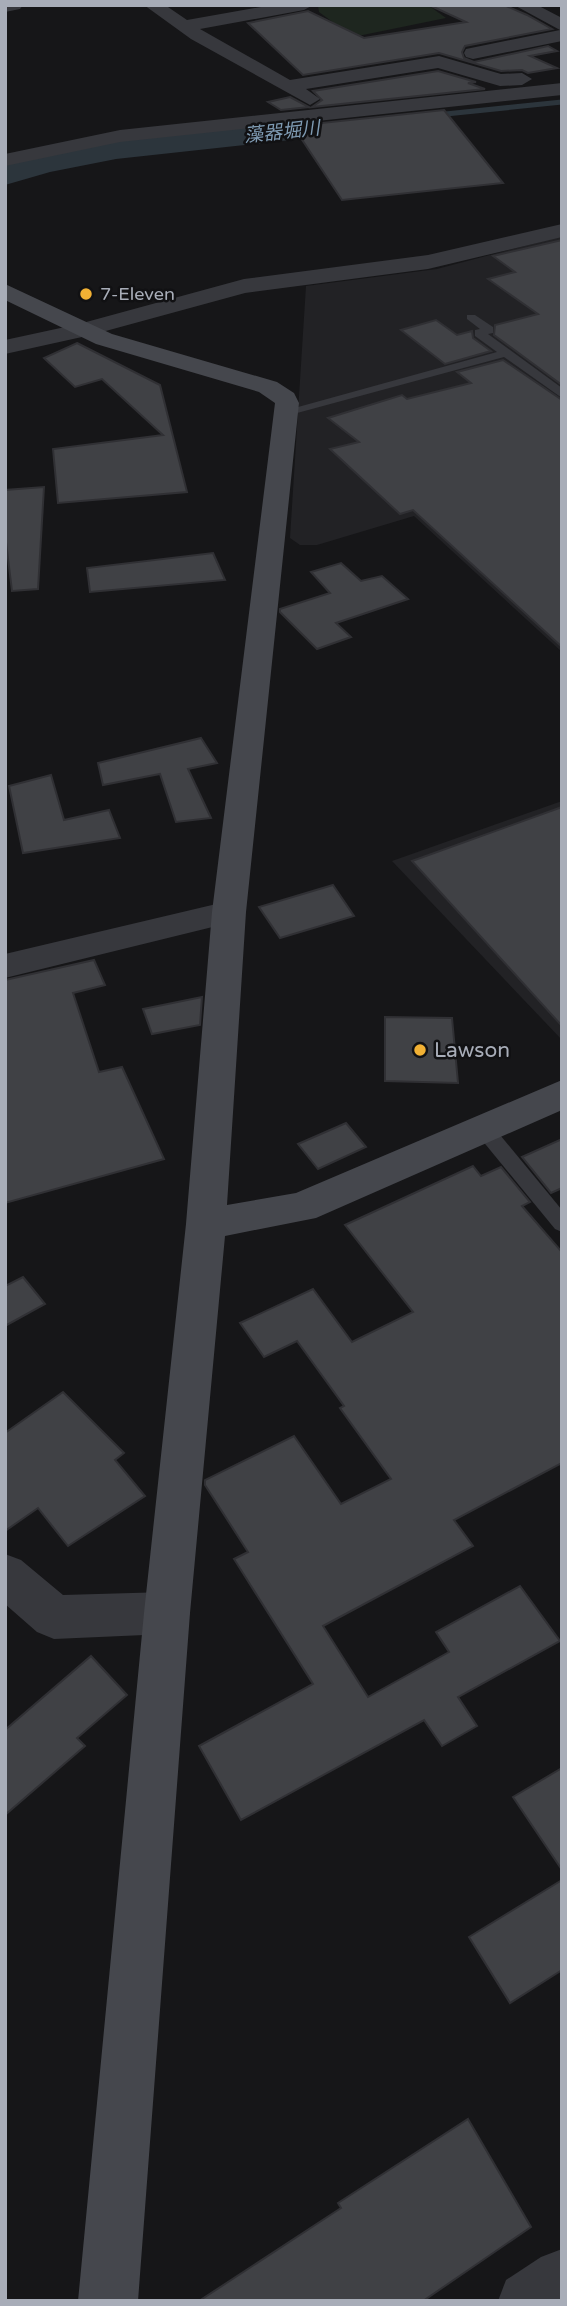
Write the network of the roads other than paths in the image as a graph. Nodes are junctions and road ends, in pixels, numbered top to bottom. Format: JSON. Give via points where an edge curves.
{"nodes":[{"id":1,"x":13,"y":5,"type":"edge"},
{"id":2,"x":153,"y":5,"type":"edge"},
{"id":3,"x":304,"y":5,"type":"edge"},
{"id":4,"x":5,"y":7,"type":"edge"},
{"id":5,"x":522,"y":15,"type":"edge"},
{"id":6,"x":554,"y":21,"type":"edge"},
{"id":7,"x":183,"y":26,"type":"junction"},
{"id":8,"x":562,"y":35,"type":"edge"},
{"id":9,"x":473,"y":41,"type":"dead end"},
{"id":10,"x":562,"y":70,"type":"edge"},
{"id":11,"x":375,"y":71,"type":"junction"},
{"id":12,"x":289,"y":86,"type":"junction"},
{"id":13,"x":562,"y":89,"type":"edge"},
{"id":14,"x":423,"y":104,"type":"junction"},
{"id":15,"x":333,"y":114,"type":"junction"},
{"id":16,"x":5,"y":160,"type":"edge"},
{"id":17,"x":562,"y":230,"type":"edge"},
{"id":18,"x":5,"y":290,"type":"edge"},
{"id":19,"x":471,"y":317,"type":"dead end"},
{"id":20,"x":83,"y":330,"type":"junction"},
{"id":21,"x":5,"y":346,"type":"edge"},
{"id":22,"x":507,"y":353,"type":"junction"},
{"id":23,"x":562,"y":394,"type":"edge"},
{"id":24,"x":286,"y":412,"type":"junction"},
{"id":25,"x":229,"y":912,"type":"junction"},
{"id":26,"x":5,"y":966,"type":"edge"},
{"id":27,"x":562,"y":1094,"type":"edge"},
{"id":28,"x":484,"y":1129,"type":"junction"},
{"id":29,"x":206,"y":1224,"type":"junction"},
{"id":30,"x":562,"y":1224,"type":"edge"},
{"id":31,"x":5,"y":1575,"type":"edge"},
{"id":32,"x":167,"y":1613,"type":"junction"},
{"id":33,"x":562,"y":2278,"type":"edge"},
{"id":34,"x":108,"y":2301,"type":"edge"},
{"id":35,"x":527,"y":2301,"type":"edge"}],
"edges":[{"from":1,"to":4,"type":"street"},
{"from":2,"to":7,"type":"street"},
{"from":3,"to":7,"type":"street"},
{"from":5,"to":6,"type":"street"},
{"from":7,"to":12,"type":"street"},
{"from":8,"to":9,"type":"street"},
{"from":10,"to":11,"type":"street","via":[[509,81],[439,62]]},
{"from":11,"to":12,"type":"street"},
{"from":11,"to":14,"type":"street"},
{"from":12,"to":15,"type":"street"},
{"from":13,"to":14,"type":"street"},
{"from":14,"to":15,"type":"street"},
{"from":15,"to":16,"type":"street","via":[[120,136]]},
{"from":17,"to":20,"type":"street","via":[[428,262],[243,286]]},
{"from":18,"to":20,"type":"street"},
{"from":19,"to":22,"type":"lane","via":[[489,330],[479,333]]},
{"from":20,"to":21,"type":"street"},
{"from":20,"to":24,"type":"street","via":[[268,387],[285,398]]},
{"from":22,"to":23,"type":"lane"},
{"from":22,"to":24,"type":"lane"},
{"from":24,"to":25,"type":"street"},
{"from":25,"to":26,"type":"street"},
{"from":25,"to":29,"type":"street"},
{"from":27,"to":28,"type":"street"},
{"from":28,"to":29,"type":"street","via":[[302,1207]]},
{"from":28,"to":30,"type":"lane"},
{"from":29,"to":32,"type":"street"},
{"from":31,"to":32,"type":"street","via":[[54,1617]]},
{"from":32,"to":34,"type":"street"},
{"from":33,"to":35,"type":"street"}]}
